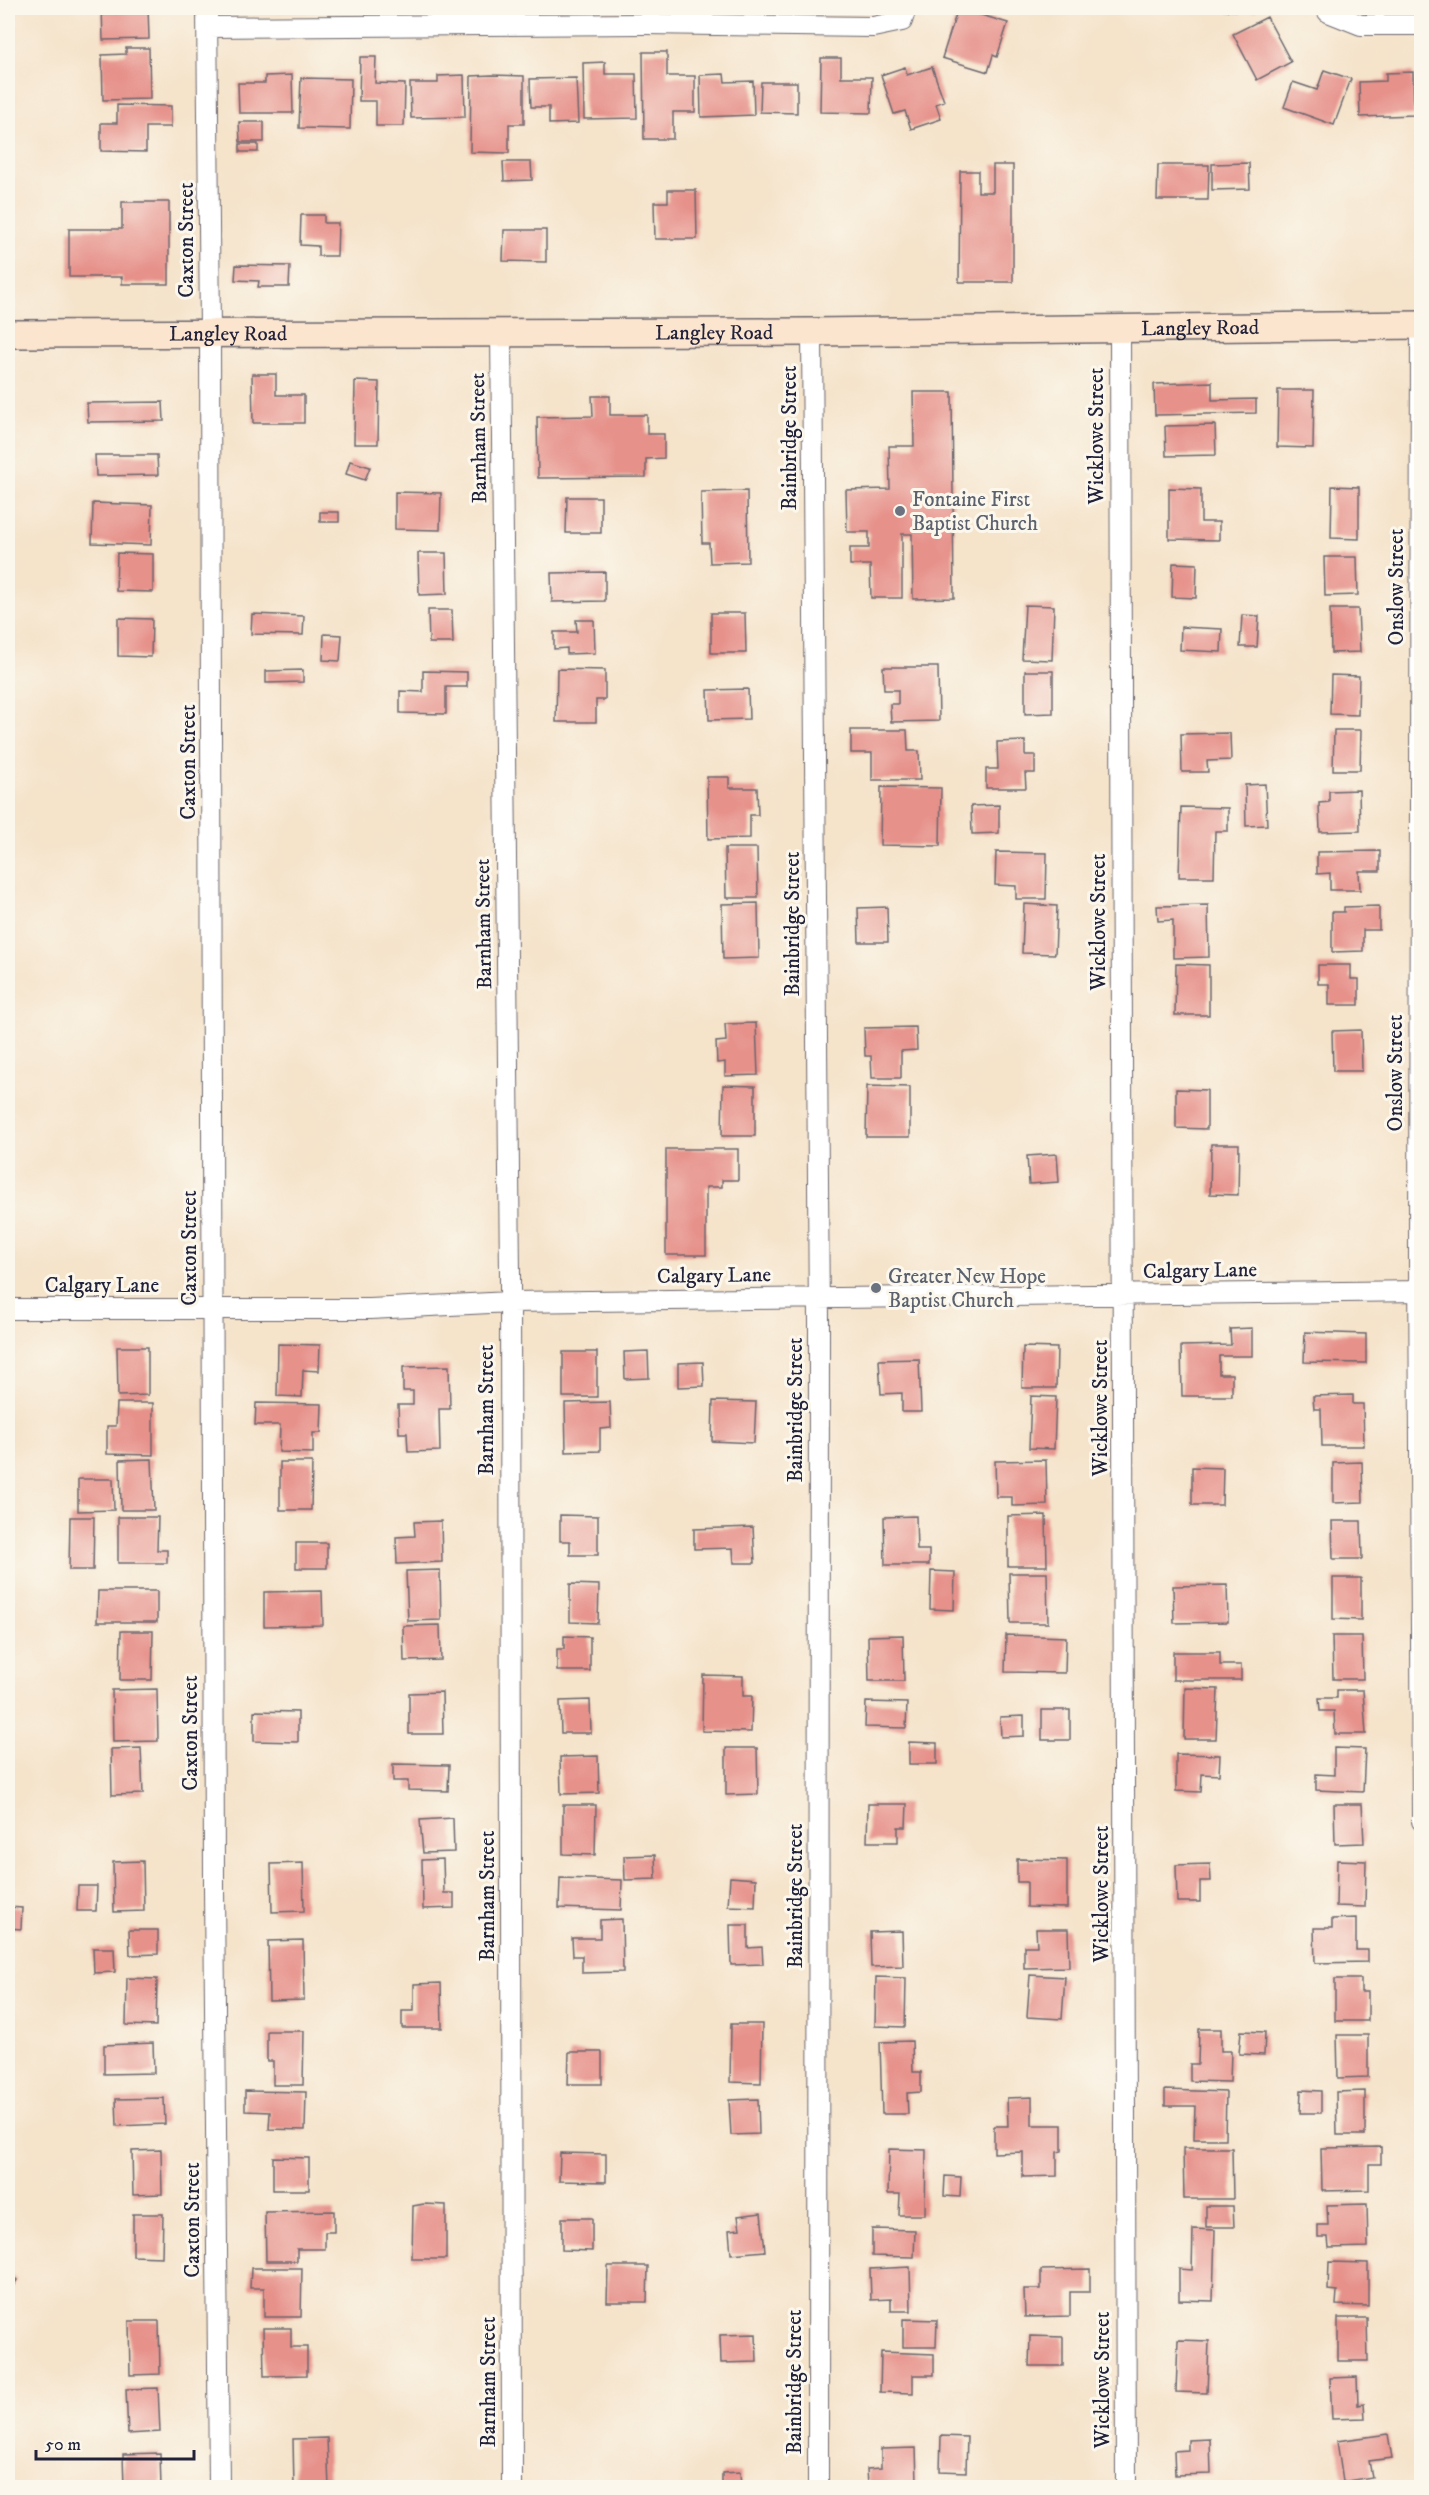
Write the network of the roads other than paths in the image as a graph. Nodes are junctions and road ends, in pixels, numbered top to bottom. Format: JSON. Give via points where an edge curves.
{"nodes":[{"id":1,"x":1327,"y":10,"type":"edge"},
{"id":2,"x":904,"y":14,"type":"edge"},
{"id":3,"x":644,"y":16,"type":"edge"},
{"id":4,"x":208,"y":17,"type":"edge"},
{"id":5,"x":1422,"y":24,"type":"edge"},
{"id":6,"x":1421,"y":325,"type":"edge"},
{"id":7,"x":1120,"y":328,"type":"junction"},
{"id":8,"x":210,"y":332,"type":"junction"},
{"id":9,"x":812,"y":332,"type":"junction"},
{"id":10,"x":501,"y":333,"type":"junction"},
{"id":11,"x":8,"y":334,"type":"edge"},
{"id":12,"x":1420,"y":1291,"type":"edge"},
{"id":13,"x":1124,"y":1295,"type":"junction"},
{"id":14,"x":819,"y":1297,"type":"junction"},
{"id":15,"x":510,"y":1302,"type":"junction"},
{"id":16,"x":213,"y":1308,"type":"junction"},
{"id":17,"x":8,"y":1309,"type":"edge"},
{"id":18,"x":1422,"y":1821,"type":"edge"},
{"id":19,"x":219,"y":2487,"type":"edge"},
{"id":20,"x":513,"y":2487,"type":"edge"},
{"id":21,"x":818,"y":2487,"type":"edge"},
{"id":22,"x":1126,"y":2487,"type":"edge"}],
"edges":[{"from":1,"to":5,"type":"street","via":[[1362,25]]},
{"from":2,"to":3,"type":"street","via":[[873,27]]},
{"from":3,"to":4,"type":"street"},
{"from":4,"to":8,"type":"street","name":"Caxton Street"},
{"from":6,"to":7,"type":"street","name":"Langley Road"},
{"from":6,"to":12,"type":"street","name":"Onslow Street"},
{"from":7,"to":9,"type":"street","name":"Langley Road"},
{"from":7,"to":13,"type":"street","name":"Wicklowe Street"},
{"from":8,"to":10,"type":"street","name":"Langley Road"},
{"from":8,"to":11,"type":"street","name":"Langley Road"},
{"from":8,"to":16,"type":"street","name":"Caxton Street"},
{"from":9,"to":10,"type":"street","name":"Langley Road"},
{"from":9,"to":14,"type":"street","name":"Bainbridge Street"},
{"from":10,"to":15,"type":"street","name":"Barnham Street"},
{"from":12,"to":13,"type":"street","name":"Calgary Lane"},
{"from":12,"to":18,"type":"street","name":"Onslow Street"},
{"from":13,"to":14,"type":"street","name":"Calgary Lane"},
{"from":13,"to":22,"type":"street","name":"Wicklowe Street"},
{"from":14,"to":15,"type":"street","name":"Calgary Lane"},
{"from":14,"to":21,"type":"street","name":"Bainbridge Street"},
{"from":15,"to":16,"type":"street","name":"Calgary Lane","via":[[370,1309]]},
{"from":15,"to":20,"type":"street","name":"Barnham Street"},
{"from":16,"to":17,"type":"street","name":"Calgary Lane"},
{"from":16,"to":19,"type":"street","name":"Caxton Street"}]}
